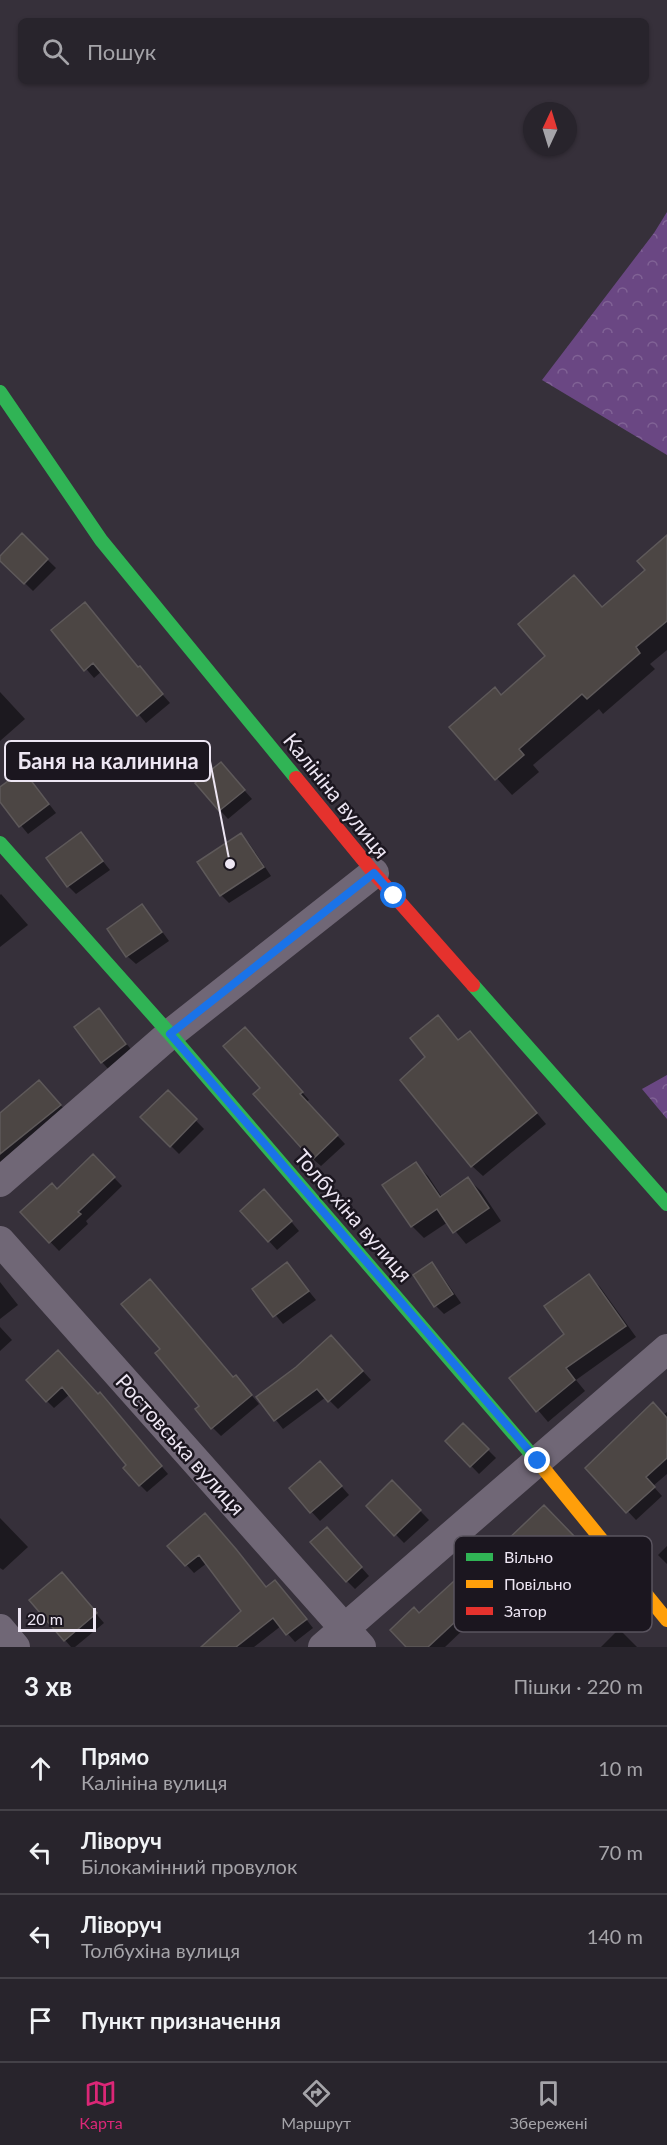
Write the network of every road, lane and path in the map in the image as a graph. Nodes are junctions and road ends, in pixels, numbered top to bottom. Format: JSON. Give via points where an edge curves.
{"nodes":[{"id":1,"x":0,"y":392,"type":"edge"},
{"id":2,"x":0,"y":843,"type":"edge"},
{"id":3,"x":374,"y":873,"type":"junction"},
{"id":4,"x":170,"y":1034,"type":"junction"},
{"id":5,"x":0,"y":1182,"type":"edge"},
{"id":6,"x":667,"y":1204,"type":"edge"},
{"id":7,"x":0,"y":1242,"type":"edge"},
{"id":8,"x":667,"y":1349,"type":"edge"},
{"id":9,"x":538,"y":1461,"type":"junction"},
{"id":10,"x":459,"y":1536,"type":"edge"},
{"id":11,"x":599,"y":1536,"type":"edge"},
{"id":12,"x":454,"y":1541,"type":"edge"},
{"id":13,"x":652,"y":1602,"type":"edge"},
{"id":14,"x":667,"y":1620,"type":"edge"},
{"id":15,"x":0,"y":1629,"type":"edge"},
{"id":16,"x":353,"y":1637,"type":"edge"},
{"id":17,"x":15,"y":1647,"type":"edge"},
{"id":18,"x":323,"y":1647,"type":"edge"}],
"edges":[{"from":1,"to":3,"type":"street","name":"Калініна вулиця","via":[[101,540]]},
{"from":2,"to":4,"type":"street","name":"Толбухіна вулиця"},
{"from":3,"to":4,"type":"street"},
{"from":3,"to":6,"type":"street","name":"Калініна вулиця"},
{"from":4,"to":5,"type":"street"},
{"from":4,"to":9,"type":"street","name":"Толбухіна вулиця"},
{"from":7,"to":16,"type":"street","name":"Ростовська вулиця"},
{"from":8,"to":9,"type":"street"},
{"from":9,"to":10,"type":"street"},
{"from":9,"to":11,"type":"street","name":"Толбухіна вулиця"},
{"from":12,"to":16,"type":"street"},
{"from":13,"to":14,"type":"street","name":"Толбухіна вулиця"},
{"from":15,"to":17,"type":"street"},
{"from":16,"to":18,"type":"street"}]}
